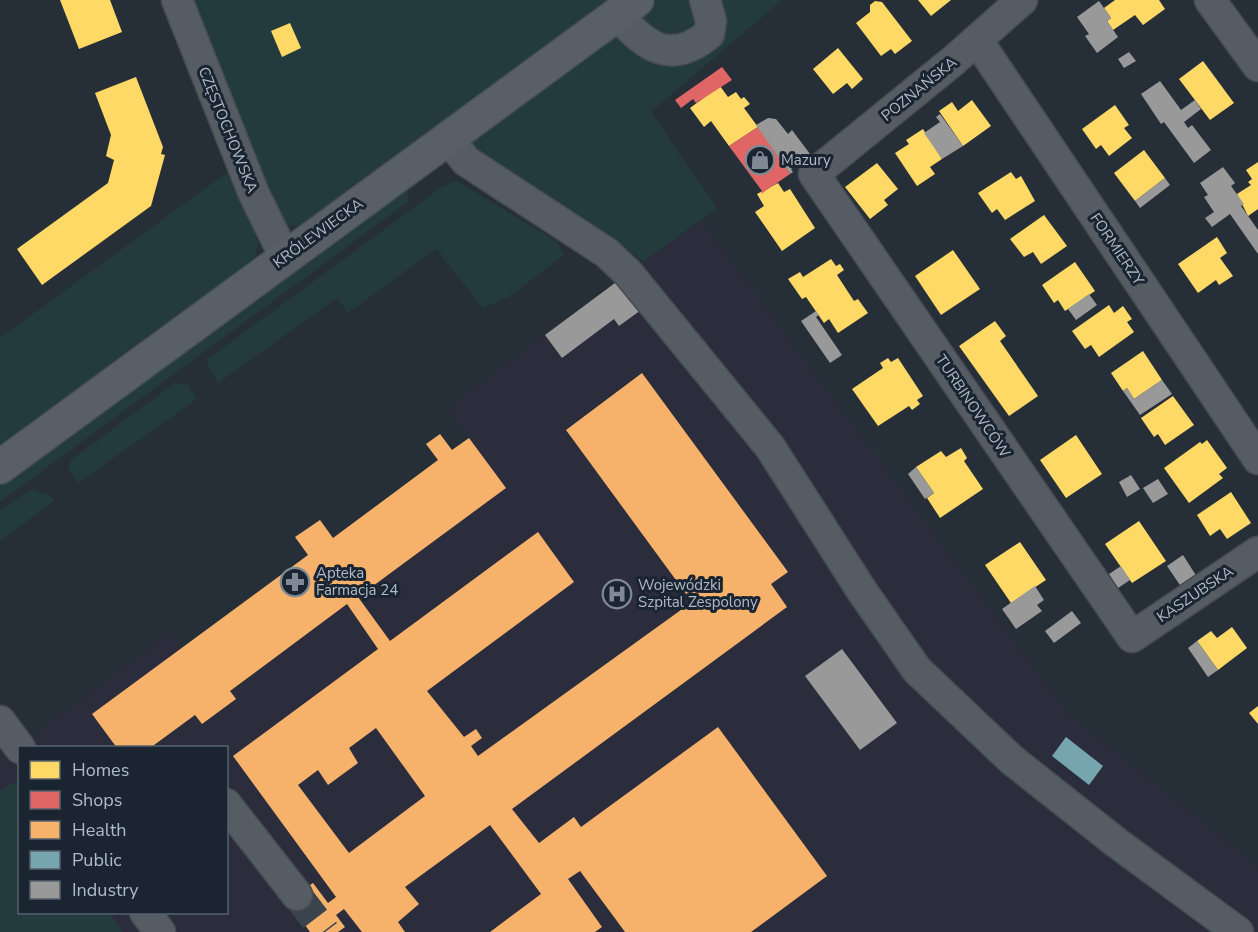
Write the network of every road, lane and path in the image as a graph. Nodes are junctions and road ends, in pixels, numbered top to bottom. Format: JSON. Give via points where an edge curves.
{"nodes":[{"id":1,"x":177,"y":0,"type":"edge"},
{"id":2,"x":705,"y":0,"type":"edge"},
{"id":3,"x":1022,"y":0,"type":"edge"},
{"id":4,"x":1210,"y":0,"type":"edge"},
{"id":5,"x":627,"y":7,"type":"edge"},
{"id":6,"x":977,"y":40,"type":"junction"},
{"id":7,"x":1258,"y":66,"type":"edge"},
{"id":8,"x":448,"y":138,"type":"junction"},
{"id":9,"x":814,"y":174,"type":"joint"},
{"id":10,"x":285,"y":257,"type":"junction"},
{"id":11,"x":1258,"y":459,"type":"edge"},
{"id":12,"x":0,"y":467,"type":"edge"},
{"id":13,"x":1258,"y":552,"type":"edge"},
{"id":14,"x":1132,"y":637,"type":"joint"},
{"id":15,"x":0,"y":721,"type":"edge"},
{"id":16,"x":19,"y":746,"type":"edge"},
{"id":17,"x":236,"y":814,"type":"edge"},
{"id":18,"x":297,"y":895,"type":"tunnel mouth"},
{"id":19,"x":146,"y":914,"type":"edge"},
{"id":20,"x":160,"y":932,"type":"edge"},
{"id":21,"x":1238,"y":932,"type":"edge"}],
"edges":[{"from":1,"to":10,"type":"street","name":"CZĘSTOCHOWSKA","via":[[254,194]]},
{"from":2,"to":5,"type":"street","via":[[711,21],[709,34],[675,52],[653,47]]},
{"from":3,"to":6,"type":"street","name":"POZNAŃSKA"},
{"from":4,"to":7,"type":"street"},
{"from":5,"to":8,"type":"main road","name":"KRÓLEWIECKA"},
{"from":6,"to":9,"type":"street","name":"POZNAŃSKA"},
{"from":6,"to":11,"type":"street","name":"FORMIERZY"},
{"from":8,"to":10,"type":"main road","name":"KRÓLEWIECKA"},
{"from":8,"to":21,"type":"street","via":[[466,161],[607,253],[628,273],[770,447],[917,670],[947,701],[1038,780]]},
{"from":9,"to":14,"type":"street","name":"TURBINOWCÓW"},
{"from":10,"to":12,"type":"main road","name":"KRÓLEWIECKA"},
{"from":13,"to":14,"type":"street","name":"KASZUBSKA"},
{"from":15,"to":16,"type":"street"},
{"from":17,"to":18,"type":"street"},
{"from":19,"to":20,"type":"street"}]}
